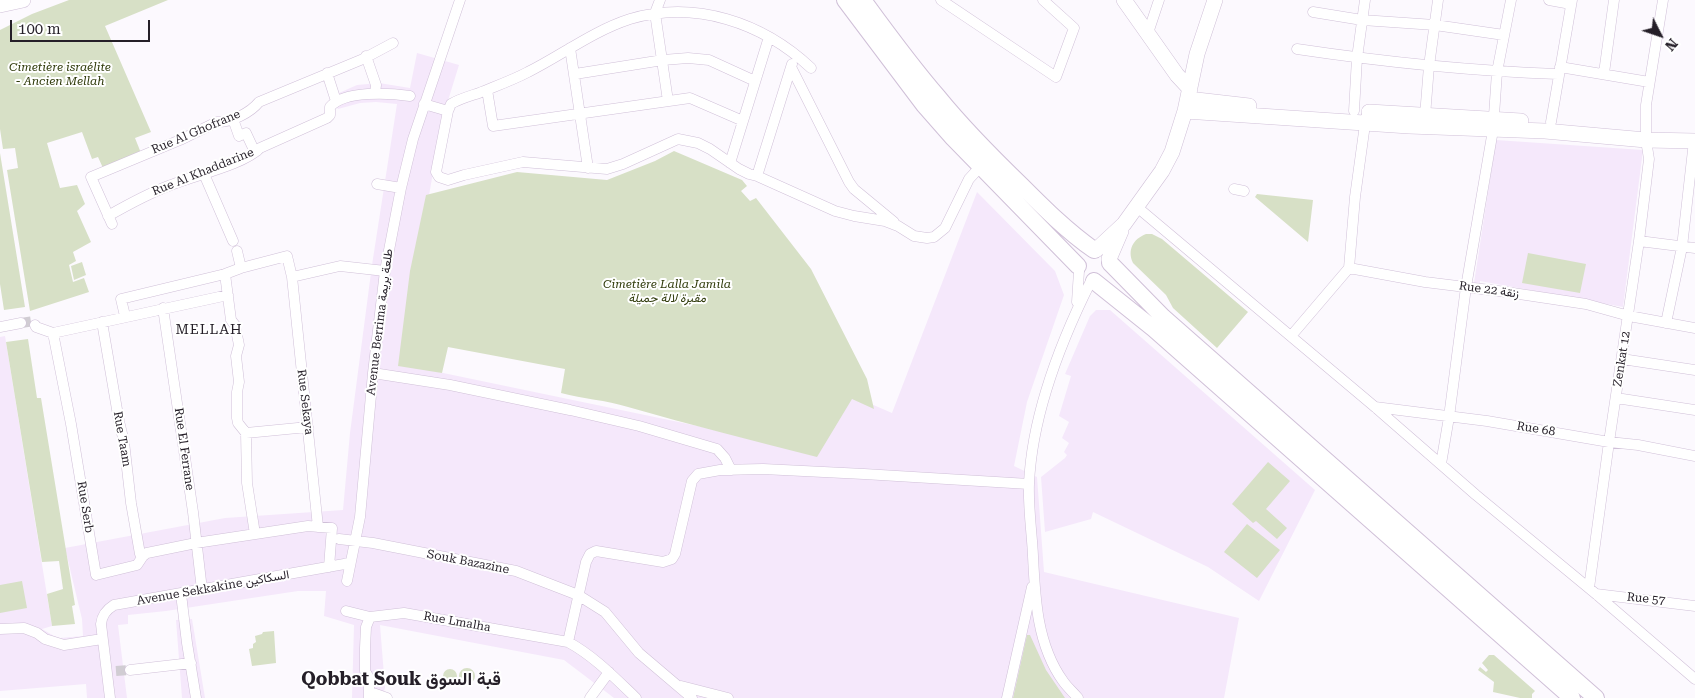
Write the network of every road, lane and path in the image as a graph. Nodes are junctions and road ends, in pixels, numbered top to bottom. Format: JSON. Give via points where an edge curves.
{"nodes":[{"id":1,"x":21,"y":0,"type":"edge"},
{"id":2,"x":460,"y":0,"type":"edge"},
{"id":3,"x":660,"y":0,"type":"edge"},
{"id":4,"x":845,"y":0,"type":"edge"},
{"id":5,"x":863,"y":0,"type":"edge"},
{"id":6,"x":941,"y":0,"type":"edge"},
{"id":7,"x":1043,"y":0,"type":"edge"},
{"id":8,"x":1124,"y":0,"type":"edge"},
{"id":9,"x":1159,"y":0,"type":"edge"},
{"id":10,"x":1215,"y":0,"type":"edge"},
{"id":11,"x":1365,"y":0,"type":"edge"},
{"id":12,"x":1438,"y":0,"type":"edge"},
{"id":13,"x":1511,"y":0,"type":"edge"},
{"id":14,"x":1549,"y":0,"type":"edge"},
{"id":15,"x":1614,"y":0,"type":"edge"},
{"id":16,"x":1663,"y":0,"type":"edge"},
{"id":17,"x":1571,"y":2,"type":"edge"},
{"id":18,"x":0,"y":5,"type":"edge"},
{"id":19,"x":0,"y":12,"type":"edge"},
{"id":20,"x":1313,"y":12,"type":"dead end"},
{"id":21,"x":656,"y":13,"type":"junction"},
{"id":22,"x":1362,"y":20,"type":"junction"},
{"id":23,"x":1435,"y":24,"type":"junction"},
{"id":24,"x":1148,"y":34,"type":"junction"},
{"id":25,"x":1504,"y":35,"type":"junction"},
{"id":26,"x":769,"y":37,"type":"junction"},
{"id":27,"x":393,"y":43,"type":"dead end"},
{"id":28,"x":570,"y":48,"type":"junction"},
{"id":29,"x":1297,"y":49,"type":"dead end"},
{"id":30,"x":795,"y":53,"type":"junction"},
{"id":31,"x":366,"y":56,"type":"junction"},
{"id":32,"x":1358,"y":58,"type":"junction"},
{"id":33,"x":663,"y":60,"type":"junction"},
{"id":34,"x":1429,"y":66,"type":"junction"},
{"id":35,"x":791,"y":67,"type":"junction"},
{"id":36,"x":811,"y":68,"type":"dead end"},
{"id":37,"x":1559,"y":71,"type":"junction"},
{"id":38,"x":1497,"y":72,"type":"junction"},
{"id":39,"x":327,"y":73,"type":"junction"},
{"id":40,"x":575,"y":74,"type":"junction"},
{"id":41,"x":1604,"y":74,"type":"junction"},
{"id":42,"x":755,"y":81,"type":"junction"},
{"id":43,"x":1649,"y":82,"type":"junction"},
{"id":44,"x":487,"y":90,"type":"junction"},
{"id":45,"x":376,"y":94,"type":"junction"},
{"id":46,"x":1188,"y":100,"type":"junction"},
{"id":47,"x":336,"y":101,"type":"junction"},
{"id":48,"x":668,"y":101,"type":"junction"},
{"id":49,"x":425,"y":102,"type":"junction"},
{"id":50,"x":448,"y":111,"type":"junction"},
{"id":51,"x":580,"y":114,"type":"junction"},
{"id":52,"x":1362,"y":115,"type":"junction"},
{"id":53,"x":1425,"y":116,"type":"junction"},
{"id":54,"x":233,"y":119,"type":"junction"},
{"id":55,"x":742,"y":121,"type":"junction"},
{"id":56,"x":1551,"y":122,"type":"junction"},
{"id":57,"x":1494,"y":125,"type":"junction"},
{"id":58,"x":1646,"y":135,"type":"junction"},
{"id":59,"x":1695,"y":137,"type":"edge"},
{"id":60,"x":257,"y":151,"type":"junction"},
{"id":61,"x":730,"y":163,"type":"junction"},
{"id":62,"x":980,"y":166,"type":"junction"},
{"id":63,"x":588,"y":168,"type":"junction"},
{"id":64,"x":204,"y":174,"type":"junction"},
{"id":65,"x":757,"y":176,"type":"junction"},
{"id":66,"x":377,"y":184,"type":"dead end"},
{"id":67,"x":401,"y":188,"type":"junction"},
{"id":68,"x":1137,"y":207,"type":"junction"},
{"id":69,"x":110,"y":220,"type":"joint"},
{"id":70,"x":898,"y":226,"type":"junction"},
{"id":71,"x":1639,"y":241,"type":"junction"},
{"id":72,"x":1682,"y":247,"type":"junction"},
{"id":73,"x":1695,"y":248,"type":"edge"},
{"id":74,"x":1102,"y":255,"type":"junction"},
{"id":75,"x":242,"y":268,"type":"junction"},
{"id":76,"x":1349,"y":268,"type":"junction"},
{"id":77,"x":385,"y":271,"type":"junction"},
{"id":78,"x":225,"y":274,"type":"junction"},
{"id":79,"x":1086,"y":275,"type":"junction"},
{"id":80,"x":292,"y":277,"type":"junction"},
{"id":81,"x":1466,"y":287,"type":"junction"},
{"id":82,"x":228,"y":295,"type":"junction"},
{"id":83,"x":163,"y":308,"type":"junction"},
{"id":84,"x":1077,"y":308,"type":"junction"},
{"id":85,"x":125,"y":316,"type":"junction"},
{"id":86,"x":1629,"y":316,"type":"junction"},
{"id":87,"x":102,"y":322,"type":"junction"},
{"id":88,"x":1666,"y":323,"type":"junction"},
{"id":89,"x":21,"y":324,"type":"tunnel mouth"},
{"id":90,"x":35,"y":324,"type":"tunnel mouth"},
{"id":91,"x":0,"y":327,"type":"edge"},
{"id":92,"x":1695,"y":328,"type":"edge"},
{"id":93,"x":53,"y":333,"type":"junction"},
{"id":94,"x":1291,"y":336,"type":"junction"},
{"id":95,"x":1622,"y":359,"type":"junction"},
{"id":96,"x":1695,"y":370,"type":"edge"},
{"id":97,"x":372,"y":374,"type":"junction"},
{"id":98,"x":1616,"y":398,"type":"junction"},
{"id":99,"x":1375,"y":407,"type":"junction"},
{"id":100,"x":1695,"y":410,"type":"edge"},
{"id":101,"x":1449,"y":416,"type":"junction"},
{"id":102,"x":308,"y":427,"type":"junction"},
{"id":103,"x":246,"y":432,"type":"junction"},
{"id":104,"x":1609,"y":442,"type":"junction"},
{"id":105,"x":1695,"y":456,"type":"edge"},
{"id":106,"x":1441,"y":464,"type":"junction"},
{"id":107,"x":731,"y":470,"type":"junction"},
{"id":108,"x":1029,"y":484,"type":"junction"},
{"id":109,"x":318,"y":527,"type":"junction"},
{"id":110,"x":255,"y":534,"type":"junction"},
{"id":111,"x":335,"y":538,"type":"junction"},
{"id":112,"x":355,"y":541,"type":"junction"},
{"id":113,"x":196,"y":543,"type":"junction"},
{"id":114,"x":143,"y":556,"type":"junction"},
{"id":115,"x":350,"y":563,"type":"junction"},
{"id":116,"x":329,"y":567,"type":"junction"},
{"id":117,"x":1034,"y":576,"type":"junction"},
{"id":118,"x":347,"y":581,"type":"dead end"},
{"id":119,"x":202,"y":590,"type":"junction"},
{"id":120,"x":1593,"y":591,"type":"junction"},
{"id":121,"x":181,"y":594,"type":"junction"},
{"id":122,"x":578,"y":595,"type":"junction"},
{"id":123,"x":1695,"y":606,"type":"edge"},
{"id":124,"x":346,"y":611,"type":"dead end"},
{"id":125,"x":370,"y":617,"type":"junction"},
{"id":126,"x":0,"y":629,"type":"edge"},
{"id":127,"x":102,"y":640,"type":"junction"},
{"id":128,"x":568,"y":642,"type":"junction"},
{"id":129,"x":191,"y":663,"type":"junction"},
{"id":130,"x":130,"y":670,"type":"tunnel mouth"},
{"id":131,"x":609,"y":672,"type":"junction"},
{"id":132,"x":1695,"y":679,"type":"edge"},
{"id":133,"x":675,"y":685,"type":"junction"},
{"id":134,"x":369,"y":695,"type":"edge"},
{"id":135,"x":110,"y":698,"type":"edge"},
{"id":136,"x":196,"y":698,"type":"edge"},
{"id":137,"x":387,"y":698,"type":"edge"},
{"id":138,"x":590,"y":698,"type":"edge"},
{"id":139,"x":636,"y":698,"type":"edge"},
{"id":140,"x":692,"y":698,"type":"edge"},
{"id":141,"x":728,"y":698,"type":"edge"},
{"id":142,"x":1007,"y":698,"type":"edge"},
{"id":143,"x":1078,"y":698,"type":"edge"},
{"id":144,"x":1572,"y":698,"type":"edge"},
{"id":145,"x":1596,"y":698,"type":"edge"}],
"edges":[{"from":1,"to":18,"type":"street"},
{"from":1,"to":19,"type":"street"},
{"from":2,"to":49,"type":"street","name":"Avenue Berrima طلعة بريمة"},
{"from":3,"to":21,"type":"street"},
{"from":4,"to":62,"type":"main road","via":[[924,105]]},
{"from":5,"to":74,"type":"main road","via":[[962,126],[1062,225]]},
{"from":6,"to":7,"type":"street","via":[[1056,77],[1074,28]]},
{"from":8,"to":24,"type":"street"},
{"from":9,"to":24,"type":"street"},
{"from":10,"to":46,"type":"street","via":[[1197,54]]},
{"from":11,"to":22,"type":"street"},
{"from":12,"to":23,"type":"street"},
{"from":13,"to":25,"type":"street"},
{"from":14,"to":17,"type":"street"},
{"from":15,"to":41,"type":"street"},
{"from":16,"to":43,"type":"street","name":"Zenkat 12"},
{"from":17,"to":37,"type":"street"},
{"from":20,"to":22,"type":"street"},
{"from":21,"to":26,"type":"street","via":[[703,13],[741,23]]},
{"from":21,"to":28,"type":"street","via":[[612,26]]},
{"from":21,"to":33,"type":"street"},
{"from":22,"to":23,"type":"street"},
{"from":22,"to":32,"type":"street"},
{"from":23,"to":25,"type":"street"},
{"from":23,"to":34,"type":"street"},
{"from":24,"to":46,"type":"street","via":[[1177,75]]},
{"from":25,"to":38,"type":"street"},
{"from":26,"to":30,"type":"street"},
{"from":26,"to":42,"type":"street"},
{"from":27,"to":31,"type":"street","name":"Rue Al Ghofrane"},
{"from":28,"to":40,"type":"street"},
{"from":28,"to":44,"type":"street"},
{"from":29,"to":32,"type":"street"},
{"from":30,"to":35,"type":"street"},
{"from":30,"to":36,"type":"street"},
{"from":31,"to":39,"type":"street","name":"Rue Al Ghofrane"},
{"from":31,"to":45,"type":"street"},
{"from":32,"to":34,"type":"street"},
{"from":32,"to":52,"type":"street"},
{"from":33,"to":40,"type":"street"},
{"from":33,"to":42,"type":"street","via":[[709,60]]},
{"from":33,"to":48,"type":"street"},
{"from":34,"to":38,"type":"street"},
{"from":34,"to":53,"type":"street"},
{"from":35,"to":65,"type":"street"},
{"from":35,"to":70,"type":"street","via":[[849,182]]},
{"from":37,"to":38,"type":"street"},
{"from":37,"to":41,"type":"street"},
{"from":37,"to":56,"type":"street"},
{"from":38,"to":57,"type":"street"},
{"from":39,"to":47,"type":"street"},
{"from":39,"to":54,"type":"street","name":"Rue Al Ghofrane","via":[[259,102]]},
{"from":40,"to":51,"type":"street"},
{"from":41,"to":43,"type":"street"},
{"from":42,"to":55,"type":"street"},
{"from":43,"to":58,"type":"street","name":"Zenkat 12"},
{"from":44,"to":50,"type":"street","via":[[451,104]]},
{"from":44,"to":51,"type":"street","via":[[493,126]]},
{"from":45,"to":47,"type":"street"},
{"from":45,"to":49,"type":"street","via":[[410,96]]},
{"from":46,"to":52,"type":"street"},
{"from":46,"to":68,"type":"street","via":[[1172,152]]},
{"from":47,"to":60,"type":"street","name":"Rue Al Khaddarine","via":[[327,118]]},
{"from":48,"to":51,"type":"street"},
{"from":48,"to":55,"type":"street","via":[[690,98]]},
{"from":49,"to":50,"type":"street"},
{"from":49,"to":67,"type":"street","name":"Avenue Berrima طلعة بريمة"},
{"from":50,"to":63,"type":"street","via":[[436,168],[441,179],[523,162]]},
{"from":51,"to":63,"type":"street"},
{"from":52,"to":53,"type":"street"},
{"from":52,"to":57,"type":"street"},
{"from":52,"to":76,"type":"street"},
{"from":53,"to":57,"type":"street"},
{"from":54,"to":60,"type":"street","via":[[239,136],[246,133]]},
{"from":54,"to":69,"type":"street","name":"Rue Al Ghofrane","via":[[218,122],[91,177]]},
{"from":55,"to":61,"type":"street"},
{"from":56,"to":57,"type":"street"},
{"from":56,"to":58,"type":"street"},
{"from":57,"to":58,"type":"street","via":[[1545,131]]},
{"from":57,"to":81,"type":"street"},
{"from":58,"to":59,"type":"street"},
{"from":58,"to":71,"type":"street","name":"Zenkat 12","via":[[1648,170]]},
{"from":59,"to":72,"type":"street"},
{"from":60,"to":64,"type":"street","name":"Rue Al Khaddarine"},
{"from":61,"to":63,"type":"street","via":[[698,143],[678,139],[623,164],[607,169]]},
{"from":61,"to":65,"type":"street"},
{"from":62,"to":70,"type":"street","via":[[940,233],[920,238]]},
{"from":62,"to":79,"type":"main road"},
{"from":64,"to":69,"type":"street","name":"Rue Al Khaddarine","via":[[146,196]]},
{"from":64,"to":75,"type":"street"},
{"from":65,"to":70,"type":"street","via":[[835,211]]},
{"from":66,"to":67,"type":"street"},
{"from":67,"to":77,"type":"street","name":"Avenue Berrima طلعة بريمة"},
{"from":68,"to":74,"type":"street"},
{"from":68,"to":94,"type":"street"},
{"from":71,"to":72,"type":"street"},
{"from":71,"to":86,"type":"street","name":"Zenkat 12"},
{"from":72,"to":73,"type":"street"},
{"from":72,"to":88,"type":"street"},
{"from":74,"to":79,"type":"main road","via":[[1084,253],[1079,261]]},
{"from":74,"to":79,"type":"main road","via":[[1110,268],[1104,278]]},
{"from":74,"to":145,"type":"main road","via":[[1164,317]]},
{"from":75,"to":78,"type":"street"},
{"from":75,"to":80,"type":"street","name":"Rue Sekaya","via":[[286,256]]},
{"from":76,"to":81,"type":"street","name":"Rue 22 زنقة"},
{"from":76,"to":94,"type":"street"},
{"from":77,"to":80,"type":"street","via":[[340,266]]},
{"from":77,"to":97,"type":"street","name":"Avenue Berrima طلعة بريمة"},
{"from":78,"to":82,"type":"street"},
{"from":78,"to":85,"type":"street","via":[[121,299]]},
{"from":79,"to":84,"type":"street"},
{"from":79,"to":84,"type":"street"},
{"from":79,"to":144,"type":"main road","via":[[1154,329]]},
{"from":80,"to":102,"type":"street","name":"Rue Sekaya"},
{"from":81,"to":86,"type":"street","name":"Rue 22 زنقة","via":[[1586,304]]},
{"from":81,"to":101,"type":"street"},
{"from":82,"to":83,"type":"street"},
{"from":82,"to":103,"type":"street","via":[[238,345],[238,423]]},
{"from":83,"to":85,"type":"street"},
{"from":83,"to":113,"type":"street","name":"Rue El Ferrane"},
{"from":84,"to":108,"type":"street","via":[[1040,412]]},
{"from":85,"to":87,"type":"street"},
{"from":86,"to":88,"type":"street","name":"Rue 22 زنقة"},
{"from":86,"to":95,"type":"street","name":"Zenkat 12"},
{"from":87,"to":93,"type":"street"},
{"from":87,"to":114,"type":"street","name":"Rue Taam","via":[[140,554]]},
{"from":88,"to":92,"type":"street","name":"Rue 22 زنقة"},
{"from":89,"to":91,"type":"street"},
{"from":90,"to":93,"type":"street"},
{"from":93,"to":114,"type":"street","name":"Rue Serb","via":[[96,575],[137,565]]},
{"from":94,"to":99,"type":"street"},
{"from":95,"to":96,"type":"street"},
{"from":95,"to":98,"type":"street","name":"Zenkat 12"},
{"from":97,"to":107,"type":"street","via":[[450,385],[639,426],[717,449]]},
{"from":97,"to":112,"type":"street","name":"Avenue Berrima طلعة بريمة","via":[[360,517]]},
{"from":98,"to":100,"type":"street"},
{"from":98,"to":104,"type":"street","name":"Zenkat 12"},
{"from":99,"to":101,"type":"street","name":"Rue 68"},
{"from":99,"to":106,"type":"street"},
{"from":101,"to":104,"type":"street","name":"Rue 68"},
{"from":101,"to":106,"type":"street"},
{"from":102,"to":103,"type":"street"},
{"from":102,"to":109,"type":"street","name":"Rue Sekaya"},
{"from":103,"to":110,"type":"street","via":[[247,483]]},
{"from":104,"to":105,"type":"street","name":"Rue 68"},
{"from":104,"to":120,"type":"street","name":"Zenkat 12"},
{"from":106,"to":120,"type":"street"},
{"from":107,"to":108,"type":"street"},
{"from":107,"to":122,"type":"street","via":[[700,474],[693,479],[672,559],[664,562],[593,552],[586,562]]},
{"from":108,"to":117,"type":"street"},
{"from":109,"to":110,"type":"street","name":"Rue Serb"},
{"from":109,"to":111,"type":"street","via":[[332,528]]},
{"from":110,"to":113,"type":"street","name":"Rue Serb"},
{"from":111,"to":112,"type":"street","name":"Souk Bazazine"},
{"from":111,"to":116,"type":"street"},
{"from":112,"to":115,"type":"street","name":"Avenue Berrima طلعة بريمة"},
{"from":112,"to":122,"type":"street","name":"Souk Bazazine","via":[[516,571]]},
{"from":113,"to":114,"type":"street","name":"Rue Serb"},
{"from":113,"to":119,"type":"street","name":"Rue El Ferrane"},
{"from":115,"to":116,"type":"street","name":"Avenue Sekkakine السكاكين"},
{"from":115,"to":118,"type":"street"},
{"from":116,"to":119,"type":"street","name":"Avenue Sekkakine السكاكين"},
{"from":117,"to":142,"type":"street"},
{"from":117,"to":143,"type":"street","via":[[1040,630],[1055,668]]},
{"from":119,"to":121,"type":"street","name":"Avenue Sekkakine السكاكين"},
{"from":120,"to":123,"type":"street","name":"Rue 57"},
{"from":120,"to":132,"type":"street"},
{"from":121,"to":127,"type":"street","name":"Avenue Sekkakine السكاكين","via":[[108,608],[102,618]]},
{"from":121,"to":129,"type":"street"},
{"from":122,"to":128,"type":"street"},
{"from":122,"to":133,"type":"street","name":"Souk Bazazine","via":[[605,612],[640,653]]},
{"from":124,"to":125,"type":"street","name":"Rue Lmalha"},
{"from":125,"to":128,"type":"street","name":"Rue Lmalha","via":[[404,613]]},
{"from":125,"to":134,"type":"street","via":[[365,648]]},
{"from":126,"to":127,"type":"street","via":[[24,628],[64,644]]},
{"from":127,"to":135,"type":"street","name":"Avenue Sekkakine السكاكين","via":[[112,672]]},
{"from":128,"to":131,"type":"street"},
{"from":129,"to":130,"type":"street"},
{"from":129,"to":136,"type":"street"},
{"from":131,"to":138,"type":"street"},
{"from":131,"to":139,"type":"street"},
{"from":133,"to":140,"type":"street","name":"Souk Bazazine"},
{"from":133,"to":141,"type":"street"},
{"from":134,"to":137,"type":"street","via":[[381,694]]}]}
